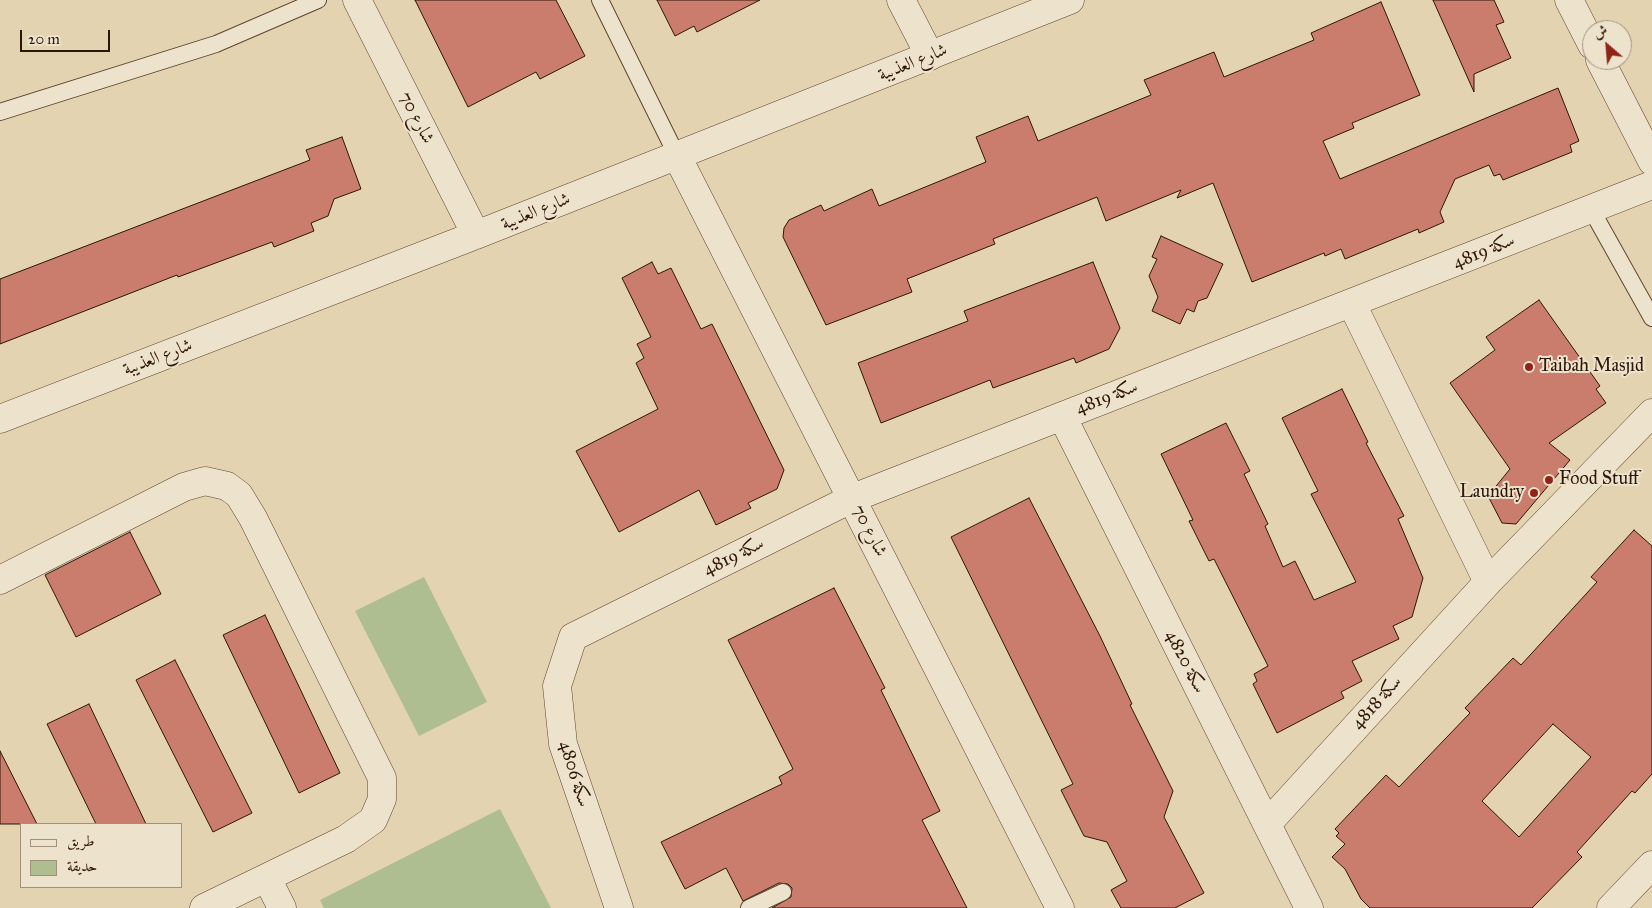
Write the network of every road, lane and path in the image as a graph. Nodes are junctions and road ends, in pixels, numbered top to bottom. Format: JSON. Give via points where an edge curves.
{"nodes":[{"id":1,"x":318,"y":0,"type":"edge"},
{"id":2,"x":357,"y":0,"type":"edge"},
{"id":3,"x":600,"y":0,"type":"edge"},
{"id":4,"x":901,"y":0,"type":"edge"},
{"id":5,"x":1070,"y":0,"type":"edge"},
{"id":6,"x":1569,"y":0,"type":"edge"},
{"id":7,"x":1582,"y":25,"type":"edge"},
{"id":8,"x":930,"y":56,"type":"junction"},
{"id":9,"x":1605,"y":70,"type":"edge"},
{"id":10,"x":0,"y":112,"type":"edge"},
{"id":11,"x":677,"y":156,"type":"junction"},
{"id":12,"x":1652,"y":161,"type":"edge"},
{"id":13,"x":1652,"y":185,"type":"edge"},
{"id":14,"x":1591,"y":209,"type":"junction"},
{"id":15,"x":476,"y":235,"type":"junction"},
{"id":16,"x":1352,"y":304,"type":"junction"},
{"id":17,"x":1652,"y":318,"type":"edge"},
{"id":18,"x":1652,"y":413,"type":"edge"},
{"id":19,"x":1062,"y":416,"type":"junction"},
{"id":20,"x":0,"y":419,"type":"edge"},
{"id":21,"x":853,"y":498,"type":"junction"},
{"id":22,"x":0,"y":580,"type":"edge"},
{"id":23,"x":1488,"y":582,"type":"junction"},
{"id":24,"x":573,"y":637,"type":"joint"},
{"id":25,"x":1267,"y":824,"type":"junction"},
{"id":26,"x":1652,"y":865,"type":"edge"},
{"id":27,"x":267,"y":878,"type":"junction"},
{"id":28,"x":783,"y":892,"type":"dead end"},
{"id":29,"x":204,"y":908,"type":"edge"},
{"id":30,"x":282,"y":908,"type":"edge"},
{"id":31,"x":619,"y":908,"type":"edge"},
{"id":32,"x":749,"y":908,"type":"edge"},
{"id":33,"x":1060,"y":908,"type":"edge"},
{"id":34,"x":1309,"y":908,"type":"edge"},
{"id":35,"x":1611,"y":908,"type":"edge"}],
"edges":[{"from":1,"to":10,"type":"lane","via":[[216,44]]},
{"from":2,"to":15,"type":"street","name":"شارع 70"},
{"from":3,"to":11,"type":"lane"},
{"from":4,"to":8,"type":"street"},
{"from":5,"to":8,"type":"street","name":"شارع العذيبة"},
{"from":6,"to":7,"type":"street"},
{"from":8,"to":11,"type":"street","name":"شارع العذيبة"},
{"from":9,"to":12,"type":"street"},
{"from":11,"to":15,"type":"street","name":"شارع العذيبة"},
{"from":11,"to":21,"type":"street","name":"شارع 70"},
{"from":13,"to":14,"type":"street","name":"سكة 4819"},
{"from":14,"to":16,"type":"street","name":"سكة 4819"},
{"from":14,"to":17,"type":"lane"},
{"from":15,"to":20,"type":"street","name":"شارع العذيبة"},
{"from":16,"to":19,"type":"street","name":"سكة 4819"},
{"from":16,"to":23,"type":"street"},
{"from":18,"to":23,"type":"street","name":"سكة 4818"},
{"from":19,"to":21,"type":"street","name":"سكة 4819"},
{"from":19,"to":25,"type":"street","name":"سكة 4820"},
{"from":21,"to":24,"type":"street","name":"سكة 4819"},
{"from":21,"to":33,"type":"street","name":"شارع 70"},
{"from":22,"to":27,"type":"street","via":[[184,487],[205,481],[227,486],[239,495],[382,778],[382,799],[373,820],[346,839]]},
{"from":23,"to":25,"type":"street","name":"سكة 4818"},
{"from":24,"to":31,"type":"street","name":"سكة 4806","via":[[557,686],[563,744]]},
{"from":25,"to":34,"type":"street","name":"سكة 4820"},
{"from":26,"to":35,"type":"street"},
{"from":27,"to":29,"type":"street"},
{"from":27,"to":30,"type":"street"},
{"from":28,"to":32,"type":"lane"}]}
